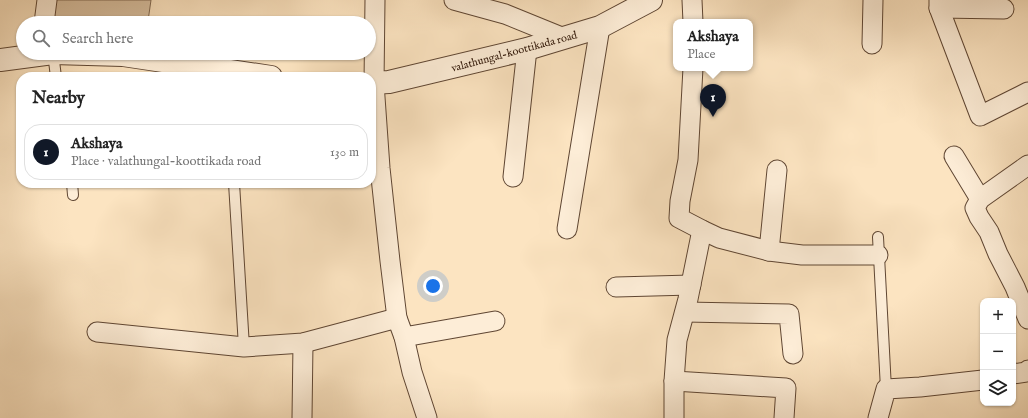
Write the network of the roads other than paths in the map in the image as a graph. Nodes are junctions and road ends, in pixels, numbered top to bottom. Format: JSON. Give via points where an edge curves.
{"nodes":[{"id":1,"x":47,"y":0,"type":"edge"},
{"id":2,"x":375,"y":0,"type":"edge"},
{"id":3,"x":454,"y":0,"type":"edge"},
{"id":4,"x":651,"y":0,"type":"edge"},
{"id":5,"x":692,"y":0,"type":"edge"},
{"id":6,"x":873,"y":0,"type":"edge"},
{"id":7,"x":939,"y":4,"type":"edge"},
{"id":8,"x":507,"y":7,"type":"edge"},
{"id":9,"x":1004,"y":9,"type":"dead end"},
{"id":10,"x":45,"y":16,"type":"edge"},
{"id":11,"x":374,"y":16,"type":"edge"},
{"id":12,"x":693,"y":19,"type":"edge"},
{"id":13,"x":600,"y":27,"type":"junction"},
{"id":14,"x":564,"y":38,"type":"junction"},
{"id":15,"x":872,"y":44,"type":"dead end"},
{"id":16,"x":528,"y":49,"type":"junction"},
{"id":17,"x":16,"y":58,"type":"edge"},
{"id":18,"x":0,"y":60,"type":"edge"},
{"id":19,"x":47,"y":60,"type":"edge"},
{"id":20,"x":157,"y":60,"type":"edge"},
{"id":21,"x":373,"y":60,"type":"edge"},
{"id":22,"x":693,"y":71,"type":"edge"},
{"id":23,"x":53,"y":72,"type":"edge"},
{"id":24,"x":237,"y":72,"type":"edge"},
{"id":25,"x":372,"y":72,"type":"edge"},
{"id":26,"x":376,"y":83,"type":"edge"},
{"id":27,"x":1028,"y":92,"type":"edge"},
{"id":28,"x":376,"y":126,"type":"edge"},
{"id":29,"x":954,"y":156,"type":"dead end"},
{"id":30,"x":1028,"y":166,"type":"edge"},
{"id":31,"x":777,"y":170,"type":"dead end"},
{"id":32,"x":513,"y":177,"type":"dead end"},
{"id":33,"x":72,"y":188,"type":"edge"},
{"id":34,"x":234,"y":188,"type":"edge"},
{"id":35,"x":73,"y":195,"type":"dead end"},
{"id":36,"x":980,"y":199,"type":"junction"},
{"id":37,"x":568,"y":229,"type":"dead end"},
{"id":38,"x":702,"y":230,"type":"junction"},
{"id":39,"x":878,"y":246,"type":"joint"},
{"id":40,"x":769,"y":251,"type":"junction"},
{"id":41,"x":691,"y":285,"type":"junction"},
{"id":42,"x":616,"y":287,"type":"dead end"},
{"id":43,"x":685,"y":312,"type":"junction"},
{"id":44,"x":397,"y":318,"type":"junction"},
{"id":45,"x":1028,"y":319,"type":"edge"},
{"id":46,"x":496,"y":321,"type":"dead end"},
{"id":47,"x":97,"y":332,"type":"dead end"},
{"id":48,"x":404,"y":337,"type":"junction"},
{"id":49,"x":303,"y":343,"type":"junction"},
{"id":50,"x":244,"y":347,"type":"junction"},
{"id":51,"x":793,"y":354,"type":"dead end"},
{"id":52,"x":980,"y":380,"type":"edge"},
{"id":53,"x":674,"y":381,"type":"junction"},
{"id":54,"x":886,"y":389,"type":"junction"},
{"id":55,"x":302,"y":418,"type":"edge"},
{"id":56,"x":427,"y":418,"type":"edge"},
{"id":57,"x":674,"y":418,"type":"edge"},
{"id":58,"x":784,"y":418,"type":"edge"},
{"id":59,"x":878,"y":418,"type":"edge"}],
"edges":[{"from":1,"to":10,"type":"street"},
{"from":2,"to":11,"type":"street"},
{"from":3,"to":8,"type":"street"},
{"from":4,"to":13,"type":"street","name":"valathungal-koottikada road"},
{"from":5,"to":12,"type":"street"},
{"from":6,"to":15,"type":"street"},
{"from":7,"to":9,"type":"street"},
{"from":7,"to":27,"type":"street","via":[[980,116]]},
{"from":8,"to":14,"type":"street"},
{"from":13,"to":14,"type":"street","name":"valathungal-koottikada road"},
{"from":13,"to":37,"type":"street"},
{"from":14,"to":16,"type":"street","name":"valathungal-koottikada road"},
{"from":16,"to":26,"type":"street","name":"valathungal-koottikada road"},
{"from":16,"to":32,"type":"street"},
{"from":17,"to":18,"type":"street"},
{"from":19,"to":23,"type":"lane"},
{"from":20,"to":24,"type":"street"},
{"from":21,"to":25,"type":"street"},
{"from":22,"to":38,"type":"street","via":[[688,160],[679,218]]},
{"from":28,"to":44,"type":"street"},
{"from":29,"to":36,"type":"street"},
{"from":30,"to":36,"type":"street"},
{"from":31,"to":40,"type":"street"},
{"from":33,"to":35,"type":"lane"},
{"from":34,"to":50,"type":"lane"},
{"from":36,"to":45,"type":"street","via":[[975,208],[989,232]]},
{"from":38,"to":40,"type":"street","via":[[719,238]]},
{"from":38,"to":41,"type":"street"},
{"from":39,"to":40,"type":"street","via":[[802,255]]},
{"from":39,"to":54,"type":"lane"},
{"from":41,"to":42,"type":"street"},
{"from":41,"to":43,"type":"street"},
{"from":43,"to":51,"type":"street","via":[[789,314]]},
{"from":43,"to":53,"type":"street","via":[[677,340]]},
{"from":44,"to":48,"type":"street"},
{"from":44,"to":49,"type":"street"},
{"from":46,"to":48,"type":"street"},
{"from":47,"to":50,"type":"street"},
{"from":48,"to":56,"type":"street"},
{"from":49,"to":50,"type":"street"},
{"from":49,"to":55,"type":"street"},
{"from":52,"to":54,"type":"street"},
{"from":53,"to":57,"type":"street"},
{"from":53,"to":58,"type":"street","via":[[786,388]]},
{"from":54,"to":59,"type":"street"}]}
